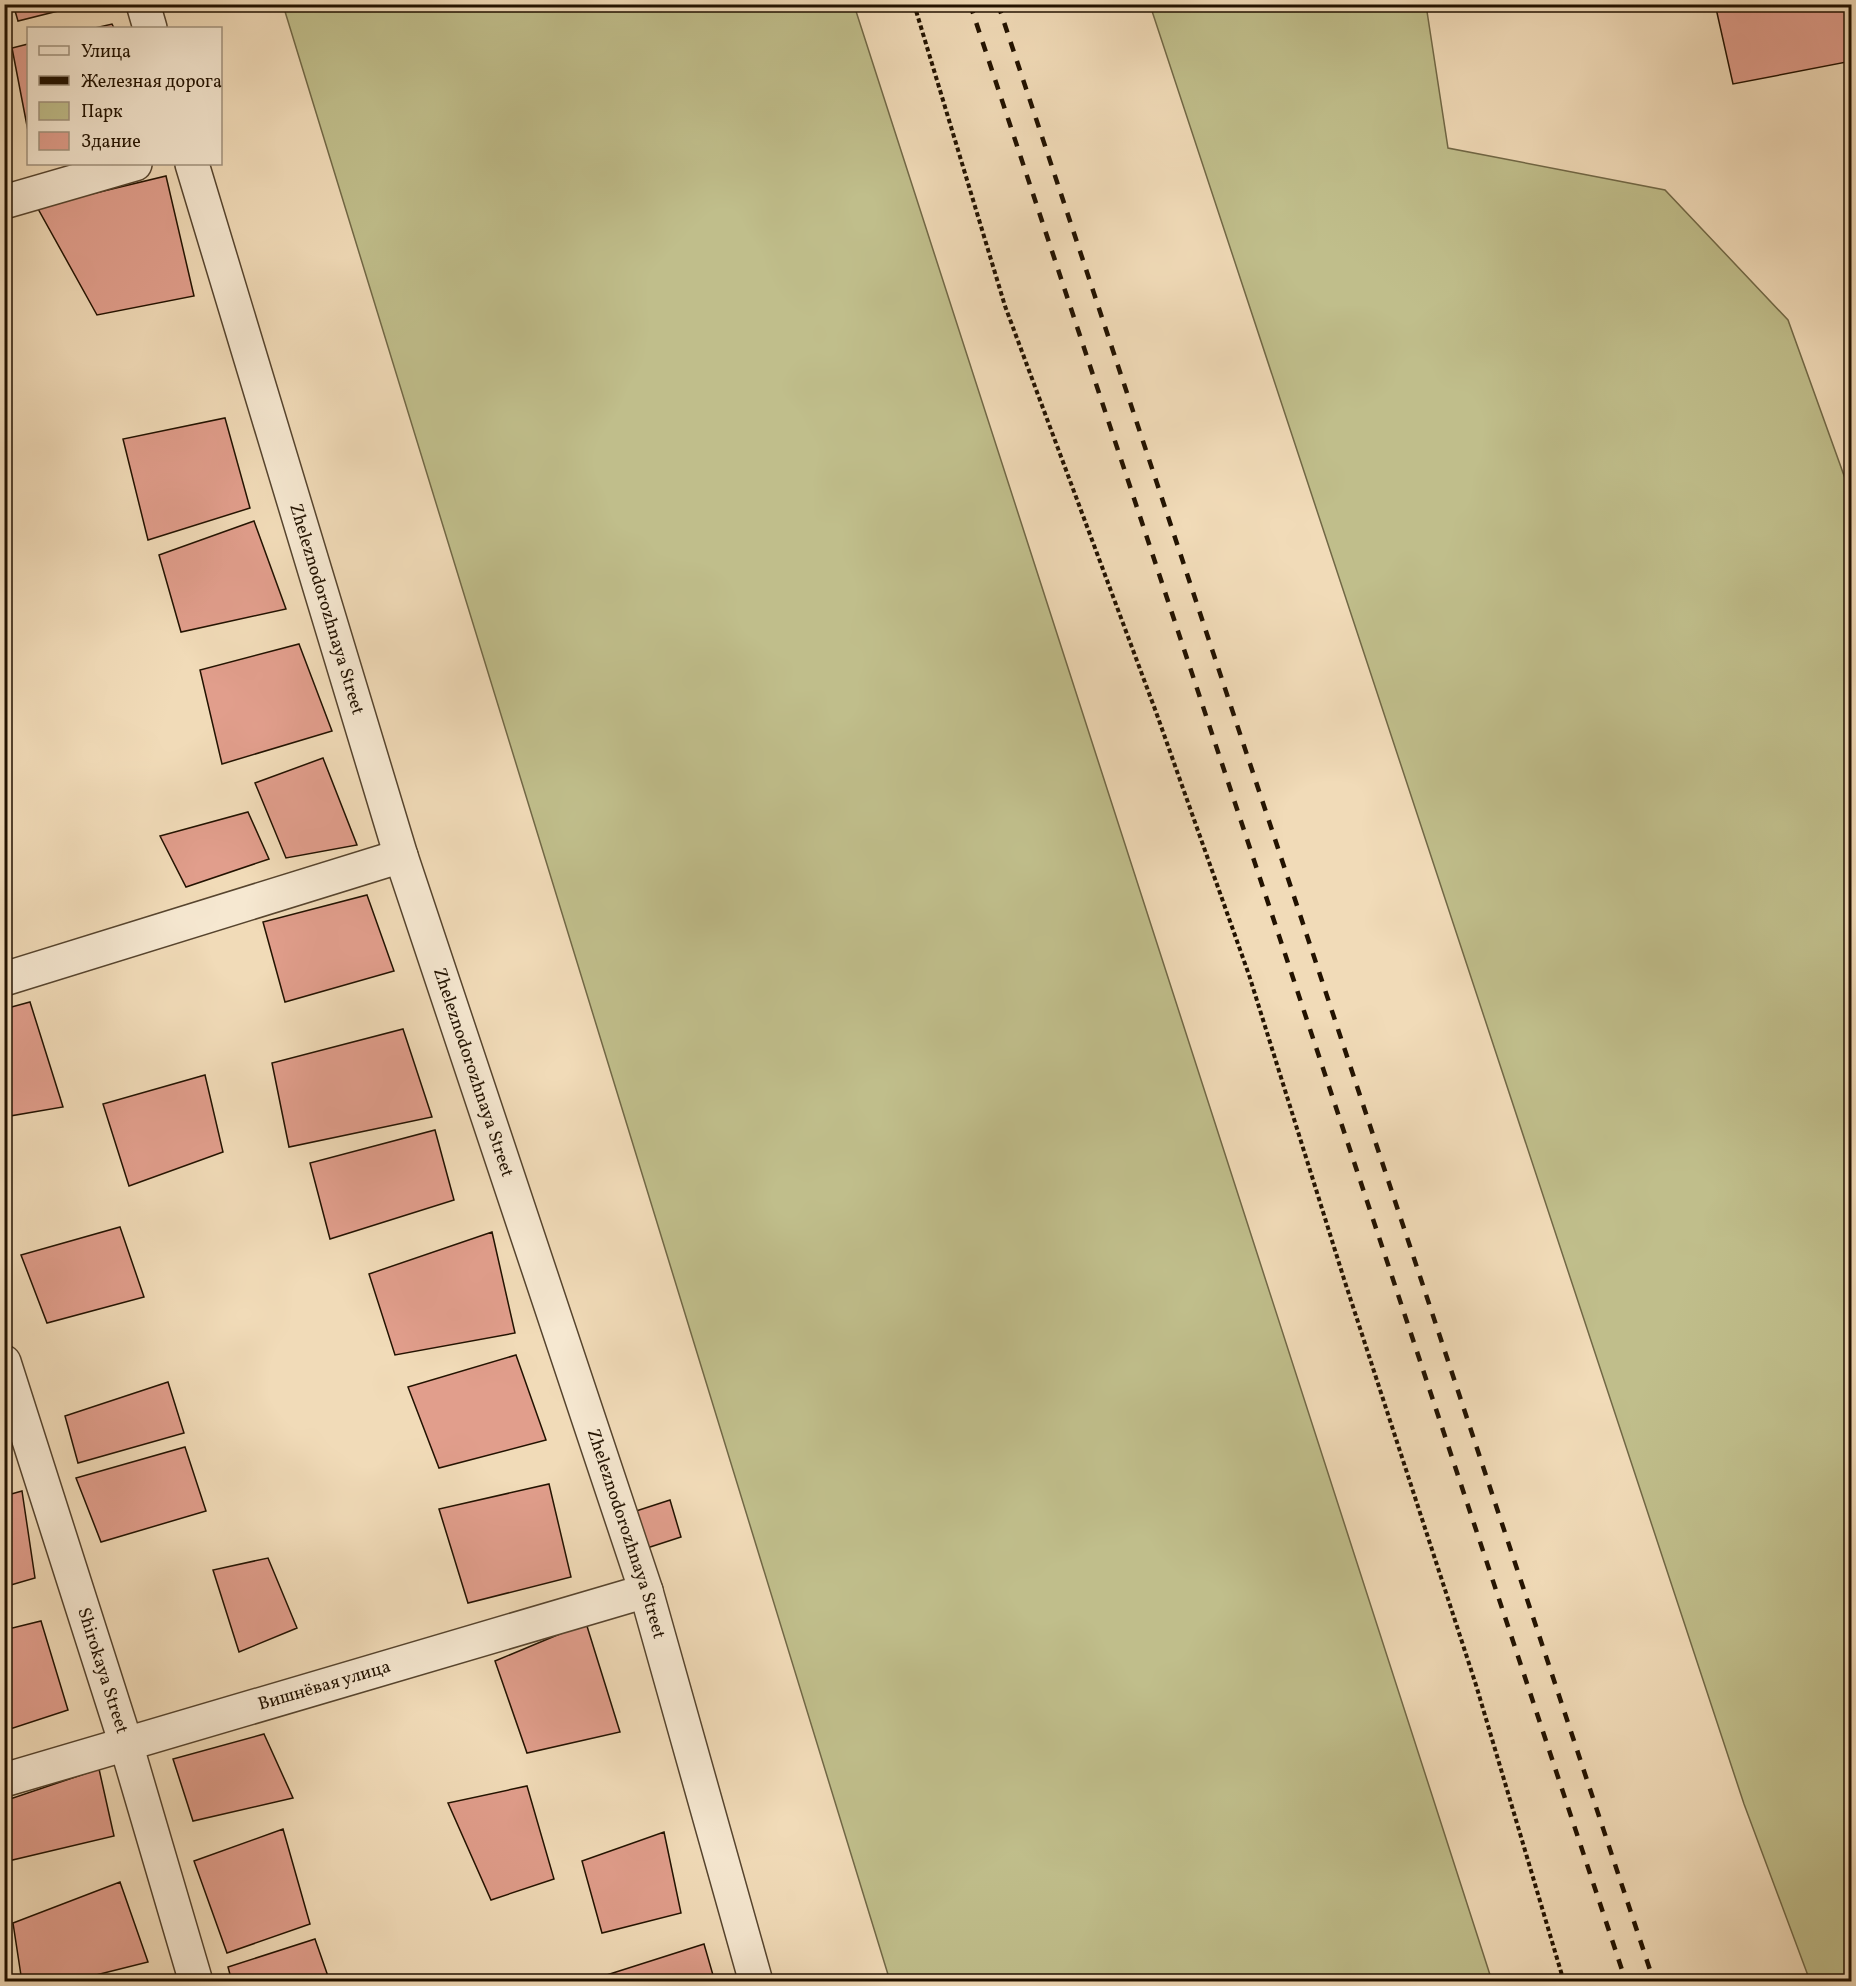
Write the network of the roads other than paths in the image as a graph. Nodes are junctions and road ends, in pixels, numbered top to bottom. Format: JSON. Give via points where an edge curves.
{"nodes":[{"id":1,"x":143,"y":4,"type":"edge"},
{"id":2,"x":150,"y":27,"type":"edge"},
{"id":3,"x":132,"y":165,"type":"edge"},
{"id":4,"x":192,"y":165,"type":"edge"},
{"id":5,"x":4,"y":202,"type":"edge"},
{"id":6,"x":401,"y":856,"type":"junction"},
{"id":7,"x":4,"y":978,"type":"edge"},
{"id":8,"x":4,"y":1362,"type":"edge"},
{"id":9,"x":646,"y":1591,"type":"junction"},
{"id":10,"x":126,"y":1744,"type":"junction"},
{"id":11,"x":4,"y":1780,"type":"edge"},
{"id":12,"x":196,"y":1982,"type":"edge"},
{"id":13,"x":756,"y":1982,"type":"edge"}],
"edges":[{"from":1,"to":2,"type":"street"},
{"from":3,"to":5,"type":"street"},
{"from":4,"to":6,"type":"street","name":"Zheleznodorozhnaya Street"},
{"from":6,"to":7,"type":"street"},
{"from":6,"to":9,"type":"street","name":"Zheleznodorozhnaya Street"},
{"from":8,"to":10,"type":"street","name":"Shirokaya Street"},
{"from":9,"to":10,"type":"street","name":"Вишнёвая улица"},
{"from":9,"to":13,"type":"street","name":"Zheleznodorozhnaya Street"},
{"from":10,"to":11,"type":"street","name":"Вишнёвая улица"},
{"from":10,"to":12,"type":"street","name":"Shirokaya Street"}]}
